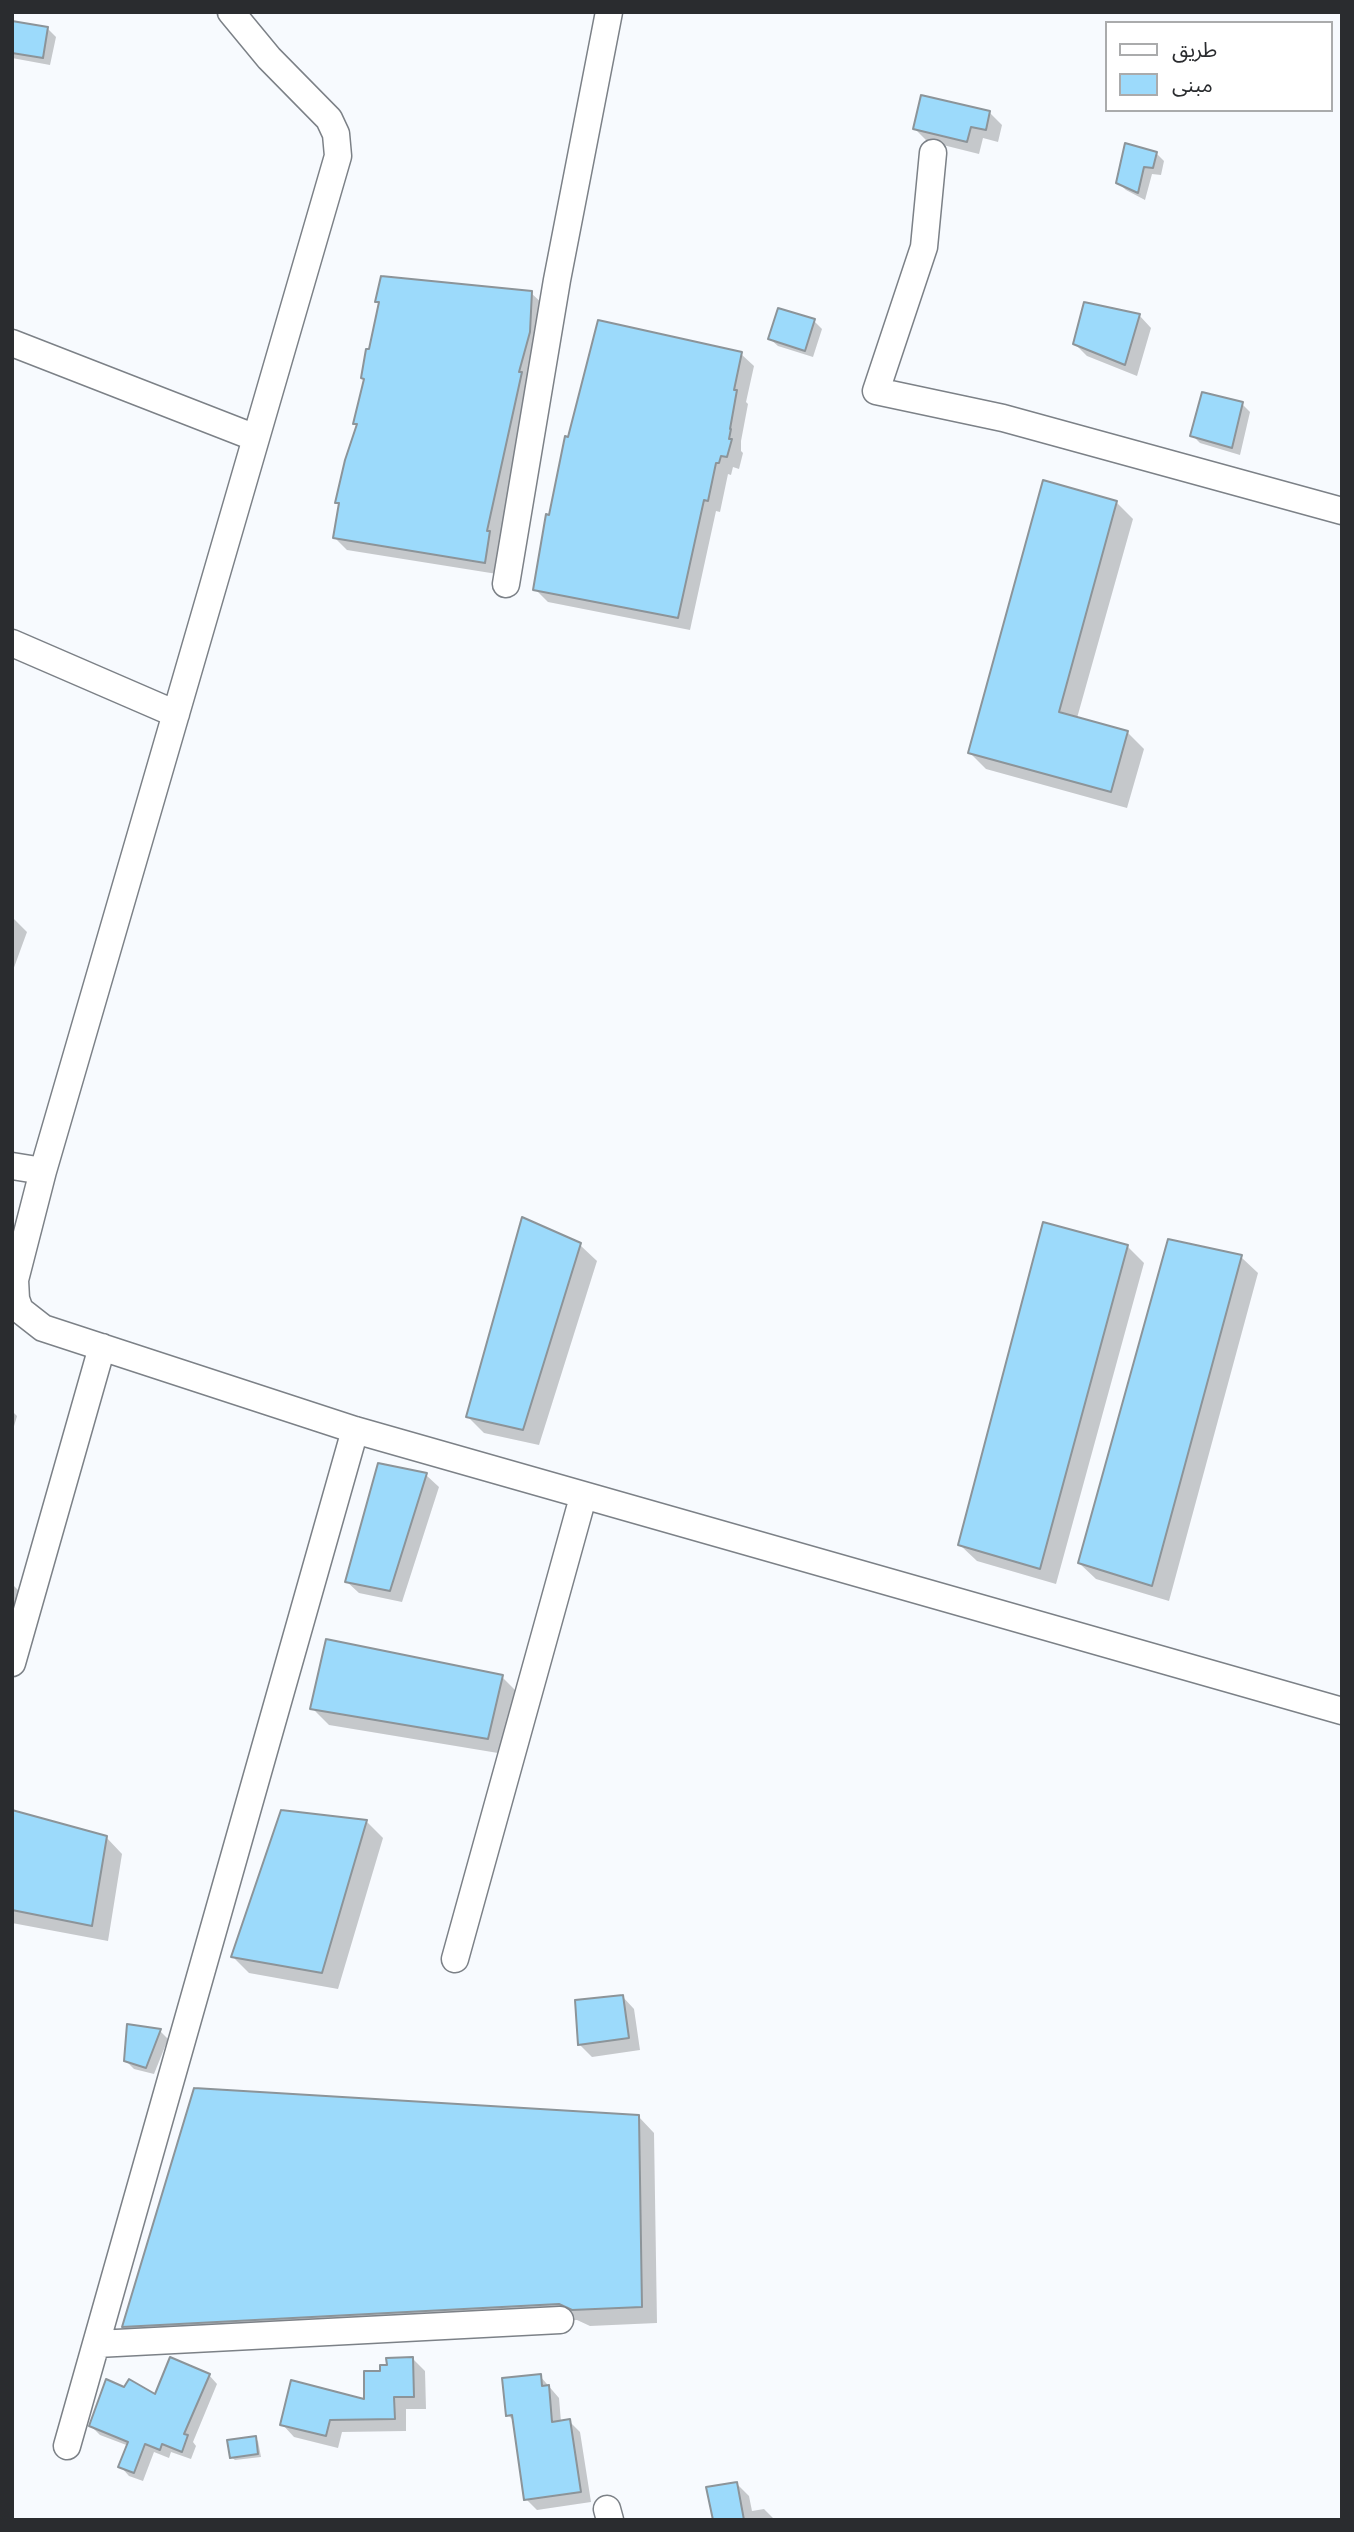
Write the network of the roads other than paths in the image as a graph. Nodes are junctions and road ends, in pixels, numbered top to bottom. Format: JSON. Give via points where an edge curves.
{"nodes":[{"id":1,"x":231,"y":12,"type":"edge"},
{"id":2,"x":610,"y":12,"type":"edge"},
{"id":3,"x":933,"y":153,"type":"dead end"},
{"id":4,"x":12,"y":343,"type":"edge"},
{"id":5,"x":256,"y":438,"type":"junction"},
{"id":6,"x":1342,"y":511,"type":"edge"},
{"id":7,"x":506,"y":584,"type":"dead end"},
{"id":8,"x":12,"y":643,"type":"edge"},
{"id":9,"x":176,"y":715,"type":"junction"},
{"id":10,"x":12,"y":1166,"type":"edge"},
{"id":11,"x":43,"y":1171,"type":"junction"},
{"id":12,"x":102,"y":1347,"type":"junction"},
{"id":13,"x":355,"y":1430,"type":"junction"},
{"id":14,"x":583,"y":1496,"type":"junction"},
{"id":15,"x":12,"y":1663,"type":"edge"},
{"id":16,"x":1342,"y":1711,"type":"edge"},
{"id":17,"x":455,"y":1959,"type":"dead end"},
{"id":18,"x":560,"y":2320,"type":"dead end"},
{"id":19,"x":97,"y":2344,"type":"junction"},
{"id":20,"x":67,"y":2446,"type":"dead end"}],
"edges":[{"from":1,"to":5,"type":"street","via":[[329,118],[338,143],[338,159]]},
{"from":2,"to":7,"type":"street","via":[[557,280]]},
{"from":3,"to":6,"type":"street","via":[[924,247],[876,391],[1003,418]]},
{"from":4,"to":5,"type":"street"},
{"from":5,"to":9,"type":"street"},
{"from":8,"to":9,"type":"street"},
{"from":9,"to":11,"type":"street"},
{"from":10,"to":11,"type":"street"},
{"from":11,"to":12,"type":"street","via":[[16,1280],[16,1299],[20,1310],[43,1328]]},
{"from":12,"to":13,"type":"street"},
{"from":12,"to":15,"type":"street"},
{"from":13,"to":14,"type":"street"},
{"from":13,"to":19,"type":"street"},
{"from":14,"to":16,"type":"street"},
{"from":14,"to":17,"type":"street"},
{"from":18,"to":19,"type":"street"},
{"from":19,"to":20,"type":"street"}]}
